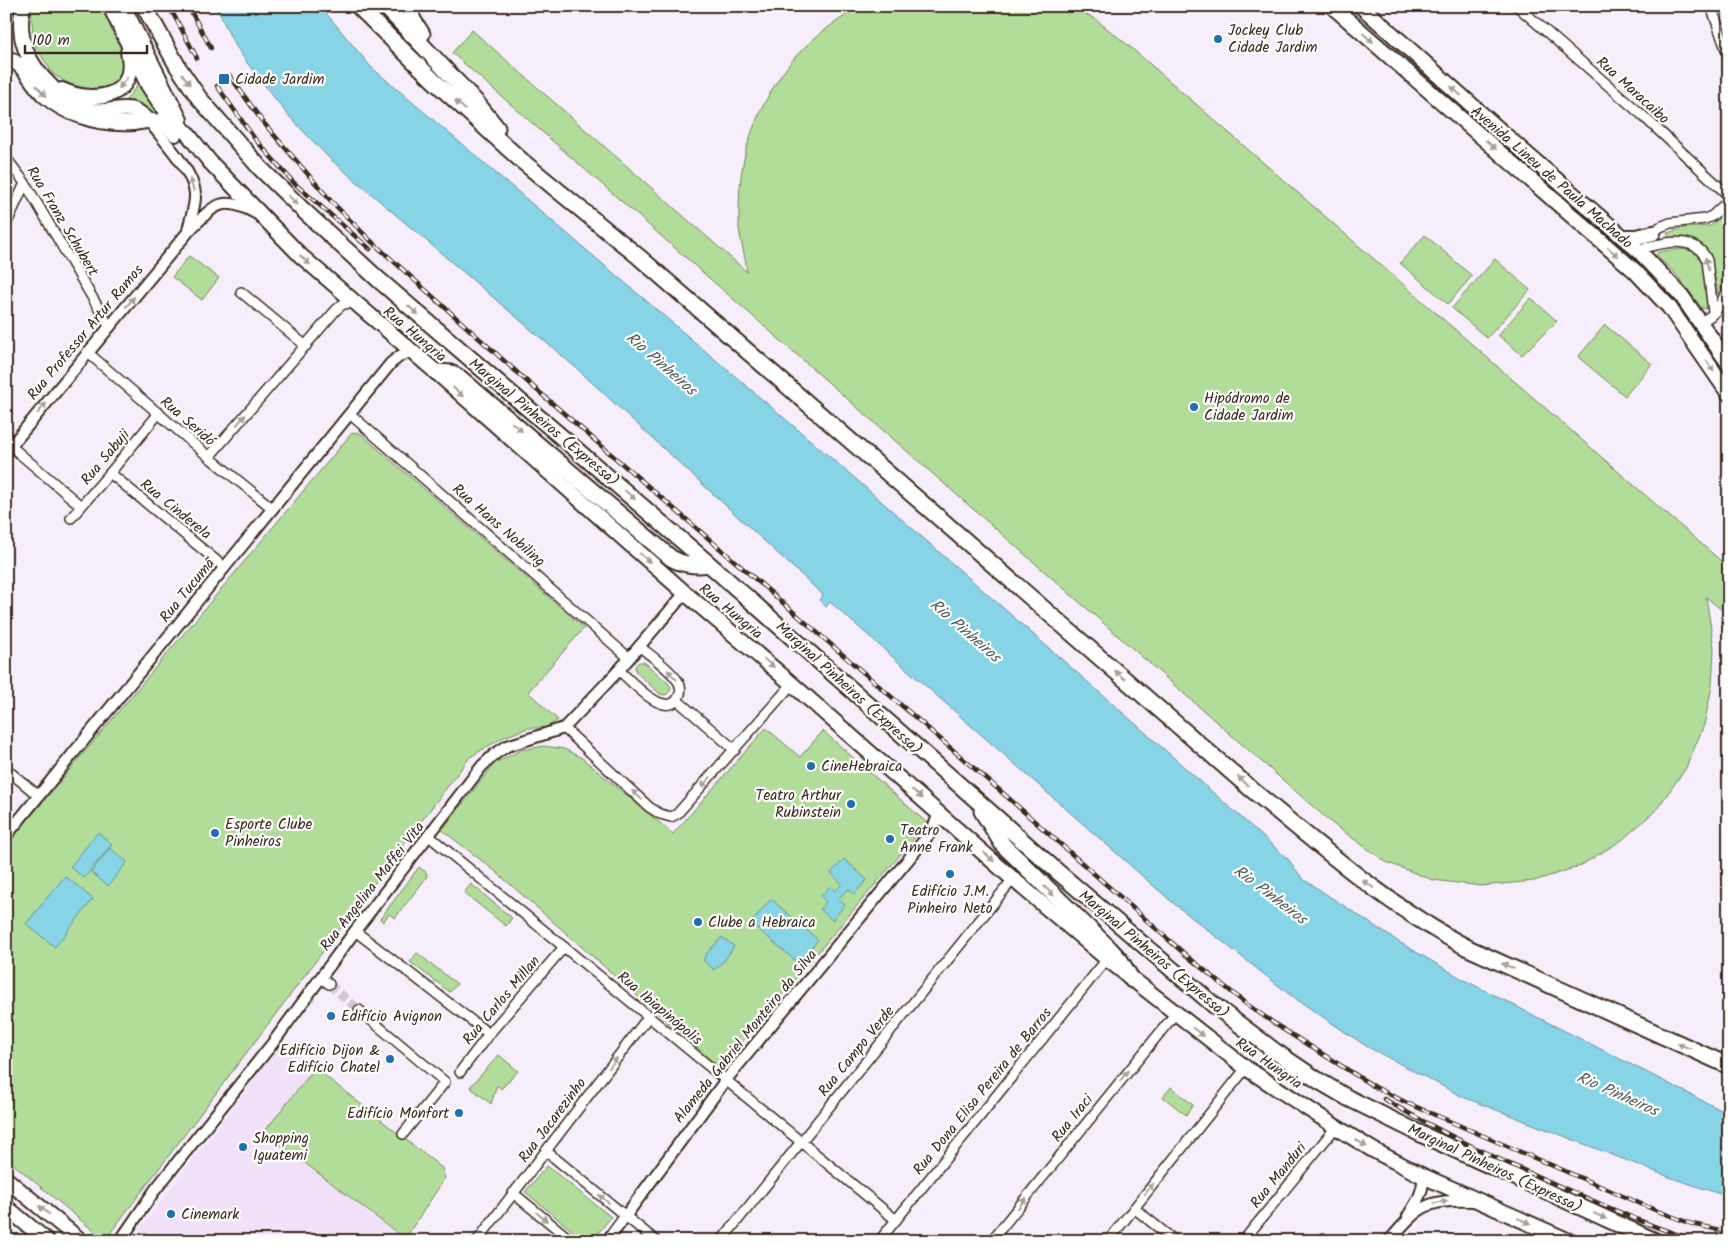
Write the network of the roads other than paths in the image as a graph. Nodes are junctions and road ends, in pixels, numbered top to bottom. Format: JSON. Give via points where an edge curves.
{"nodes":[{"id":1,"x":23,"y":6,"type":"edge"},
{"id":2,"x":110,"y":6,"type":"edge"},
{"id":3,"x":123,"y":6,"type":"edge"},
{"id":4,"x":144,"y":6,"type":"edge"},
{"id":5,"x":358,"y":6,"type":"edge"},
{"id":6,"x":386,"y":6,"type":"edge"},
{"id":7,"x":409,"y":6,"type":"edge"},
{"id":8,"x":1332,"y":6,"type":"edge"},
{"id":9,"x":1361,"y":6,"type":"edge"},
{"id":10,"x":1517,"y":6,"type":"edge"},
{"id":11,"x":1711,"y":6,"type":"edge"},
{"id":12,"x":124,"y":36,"type":"junction"},
{"id":13,"x":6,"y":58,"type":"edge"},
{"id":14,"x":1729,"y":58,"type":"edge"},
{"id":15,"x":450,"y":74,"type":"junction"},
{"id":16,"x":50,"y":84,"type":"junction"},
{"id":17,"x":149,"y":121,"type":"junction"},
{"id":18,"x":187,"y":133,"type":"junction"},
{"id":19,"x":6,"y":158,"type":"edge"},
{"id":20,"x":522,"y":161,"type":"junction"},
{"id":21,"x":210,"y":162,"type":"junction"},
{"id":22,"x":25,"y":183,"type":"junction"},
{"id":23,"x":1729,"y":196,"type":"edge"},
{"id":24,"x":1729,"y":200,"type":"edge"},
{"id":25,"x":262,"y":217,"type":"junction"},
{"id":26,"x":6,"y":225,"type":"edge"},
{"id":27,"x":188,"y":232,"type":"junction"},
{"id":28,"x":1653,"y":233,"type":"junction"},
{"id":29,"x":1623,"y":237,"type":"junction"},
{"id":30,"x":1638,"y":250,"type":"junction"},
{"id":31,"x":1635,"y":271,"type":"junction"},
{"id":32,"x":1729,"y":277,"type":"edge"},
{"id":33,"x":241,"y":292,"type":"dead end"},
{"id":34,"x":353,"y":303,"type":"junction"},
{"id":35,"x":1669,"y":307,"type":"junction"},
{"id":36,"x":1713,"y":312,"type":"junction"},
{"id":37,"x":1699,"y":321,"type":"junction"},
{"id":38,"x":110,"y":326,"type":"junction"},
{"id":39,"x":394,"y":338,"type":"junction"},
{"id":40,"x":306,"y":346,"type":"junction"},
{"id":41,"x":87,"y":352,"type":"junction"},
{"id":42,"x":410,"y":352,"type":"junction"},
{"id":43,"x":391,"y":363,"type":"junction"},
{"id":44,"x":1729,"y":364,"type":"edge"},
{"id":45,"x":436,"y":372,"type":"junction"},
{"id":46,"x":1729,"y":394,"type":"edge"},
{"id":47,"x":159,"y":413,"type":"junction"},
{"id":48,"x":350,"y":414,"type":"junction"},
{"id":49,"x":8,"y":446,"type":"edge"},
{"id":50,"x":208,"y":457,"type":"junction"},
{"id":51,"x":110,"y":473,"type":"junction"},
{"id":52,"x":81,"y":506,"type":"junction"},
{"id":53,"x":272,"y":508,"type":"junction"},
{"id":54,"x":71,"y":518,"type":"dead end"},
{"id":55,"x":709,"y":564,"type":"junction"},
{"id":56,"x":224,"y":567,"type":"junction"},
{"id":57,"x":685,"y":593,"type":"junction"},
{"id":58,"x":639,"y":646,"type":"junction"},
{"id":59,"x":629,"y":658,"type":"junction"},
{"id":60,"x":619,"y":670,"type":"junction"},
{"id":61,"x":792,"y":684,"type":"junction"},
{"id":62,"x":677,"y":700,"type":"junction"},
{"id":63,"x":564,"y":728,"type":"junction"},
{"id":64,"x":735,"y":750,"type":"junction"},
{"id":65,"x":6,"y":769,"type":"edge"},
{"id":66,"x":39,"y":796,"type":"junction"},
{"id":67,"x":974,"y":799,"type":"junction"},
{"id":68,"x":939,"y":814,"type":"junction"},
{"id":69,"x":951,"y":824,"type":"junction"},
{"id":70,"x":931,"y":832,"type":"junction"},
{"id":71,"x":6,"y":836,"type":"edge"},
{"id":72,"x":429,"y":836,"type":"junction"},
{"id":73,"x":1013,"y":879,"type":"junction"},
{"id":74,"x":355,"y":931,"type":"junction"},
{"id":75,"x":564,"y":947,"type":"junction"},
{"id":76,"x":1107,"y":959,"type":"junction"},
{"id":77,"x":1132,"y":980,"type":"junction"},
{"id":78,"x":359,"y":1010,"type":"tunnel mouth"},
{"id":79,"x":1175,"y":1014,"type":"junction"},
{"id":80,"x":649,"y":1016,"type":"junction"},
{"id":81,"x":489,"y":1034,"type":"junction"},
{"id":82,"x":1729,"y":1066,"type":"edge"},
{"id":83,"x":1246,"y":1068,"type":"junction"},
{"id":84,"x":460,"y":1072,"type":"dead end"},
{"id":85,"x":725,"y":1081,"type":"junction"},
{"id":86,"x":1336,"y":1127,"type":"junction"},
{"id":87,"x":403,"y":1134,"type":"dead end"},
{"id":88,"x":800,"y":1142,"type":"junction"},
{"id":89,"x":546,"y":1151,"type":"junction"},
{"id":90,"x":1423,"y":1176,"type":"junction"},
{"id":91,"x":6,"y":1179,"type":"edge"},
{"id":92,"x":513,"y":1193,"type":"junction"},
{"id":93,"x":1480,"y":1202,"type":"junction"},
{"id":94,"x":6,"y":1207,"type":"edge"},
{"id":95,"x":1134,"y":1208,"type":"junction"},
{"id":96,"x":625,"y":1216,"type":"junction"},
{"id":97,"x":896,"y":1220,"type":"junction"},
{"id":98,"x":1407,"y":1220,"type":"junction"},
{"id":99,"x":884,"y":1239,"type":"edge"},
{"id":100,"x":48,"y":1241,"type":"edge"},
{"id":101,"x":81,"y":1241,"type":"edge"},
{"id":102,"x":120,"y":1241,"type":"edge"},
{"id":103,"x":477,"y":1241,"type":"edge"},
{"id":104,"x":572,"y":1241,"type":"edge"},
{"id":105,"x":607,"y":1241,"type":"edge"},
{"id":106,"x":656,"y":1241,"type":"edge"},
{"id":107,"x":721,"y":1241,"type":"edge"},
{"id":108,"x":991,"y":1241,"type":"edge"},
{"id":109,"x":1108,"y":1241,"type":"edge"},
{"id":110,"x":1175,"y":1241,"type":"edge"},
{"id":111,"x":1243,"y":1241,"type":"edge"},
{"id":112,"x":1389,"y":1241,"type":"edge"},
{"id":113,"x":1569,"y":1241,"type":"edge"},
{"id":114,"x":1655,"y":1241,"type":"edge"}],
"edges":[{"from":1,"to":16,"type":"highway","via":[[20,20],[25,48],[32,63]]},
{"from":2,"to":12,"type":"highway"},
{"from":3,"to":18,"type":"highway"},
{"from":4,"to":55,"type":"highway","name":"Marginal Pinheiros (Expressa)","one_way":true,"via":[[178,67],[200,98],[296,204]]},
{"from":20,"to":5,"type":"highway","one_way":true},
{"from":6,"to":15,"type":"highway"},
{"from":7,"to":15,"type":"highway","via":[[413,20]]},
{"from":8,"to":31,"type":"highway","name":"Avenida Lineu de Paula Machado","one_way":true},
{"from":29,"to":9,"type":"highway","name":"Avenida Lineu de Paula Machado","one_way":true},
{"from":10,"to":23,"type":"street","name":"Rua Maracaibo"},
{"from":11,"to":14,"type":"street"},
{"from":12,"to":16,"type":"highway","one_way":true,"via":[[129,75],[125,83],[112,93],[104,97],[82,96]]},
{"from":12,"to":18,"type":"highway","via":[[157,101]]},
{"from":13,"to":17,"type":"highway","one_way":true,"via":[[16,62],[45,96],[72,113],[108,122]]},
{"from":15,"to":20,"type":"highway"},
{"from":16,"to":17,"type":"highway","via":[[77,106],[91,111],[134,109]]},
{"from":17,"to":21,"type":"highway","via":[[167,126]]},
{"from":27,"to":17,"type":"street","name":"Rua Professor Artur Ramos","one_way":true,"via":[[194,207],[193,183]]},
{"from":18,"to":21,"type":"highway"},
{"from":19,"to":22,"type":"street","name":"Rua Franz Schubert"},
{"from":82,"to":20,"type":"highway","one_way":true,"via":[[1468,948],[1432,929],[1350,870],[1206,750],[639,257]]},
{"from":21,"to":25,"type":"highway","name":"Rua Hungria"},
{"from":22,"to":26,"type":"street"},
{"from":22,"to":38,"type":"street","name":"Rua Franz Schubert"},
{"from":24,"to":28,"type":"street","via":[[1712,216],[1670,223]]},
{"from":25,"to":27,"type":"street","name":"Rua Professor Artur Ramos","via":[[241,205],[224,203],[213,208]]},
{"from":25,"to":34,"type":"highway","name":"Rua Hungria","one_way":true},
{"from":38,"to":27,"type":"street","name":"Rua Professor Artur Ramos","one_way":true},
{"from":28,"to":29,"type":"highway"},
{"from":28,"to":30,"type":"street"},
{"from":29,"to":30,"type":"highway","name":"Avenida Lineu de Paula Machado"},
{"from":30,"to":31,"type":"highway"},
{"from":36,"to":30,"type":"street","one_way":true,"via":[[1707,260],[1696,247],[1671,242]]},
{"from":30,"to":37,"type":"highway","name":"Avenida Lineu de Paula Machado","via":[[1672,285]]},
{"from":31,"to":35,"type":"highway","name":"Avenida Lineu de Paula Machado"},
{"from":32,"to":36,"type":"street","via":[[1722,302]]},
{"from":33,"to":40,"type":"street"},
{"from":34,"to":39,"type":"highway","name":"Rua Hungria"},
{"from":34,"to":40,"type":"street","via":[[339,307]]},
{"from":35,"to":37,"type":"highway"},
{"from":35,"to":46,"type":"highway","name":"Avenida Lineu de Paula Machado","one_way":true},
{"from":36,"to":37,"type":"street"},
{"from":37,"to":44,"type":"highway","name":"Avenida Lineu de Paula Machado"},
{"from":38,"to":41,"type":"street","name":"Rua Professor Artur Ramos"},
{"from":39,"to":42,"type":"highway","name":"Rua Hungria"},
{"from":39,"to":43,"type":"street"},
{"from":50,"to":40,"type":"street","one_way":true},
{"from":41,"to":47,"type":"street","name":"Rua Seridó"},
{"from":49,"to":41,"type":"street","name":"Rua Professor Artur Ramos","one_way":true},
{"from":42,"to":43,"type":"street","name":"Rua Tucumã"},
{"from":42,"to":45,"type":"highway","name":"Rua Hungria"},
{"from":43,"to":48,"type":"street","name":"Rua Tucumã"},
{"from":45,"to":55,"type":"highway","one_way":true,"via":[[451,373],[460,378],[671,558],[688,565]]},
{"from":45,"to":57,"type":"highway","name":"Rua Hungria","one_way":true},
{"from":47,"to":50,"type":"street","name":"Rua Seridó"},
{"from":47,"to":51,"type":"street","name":"Rua Sabuji"},
{"from":48,"to":53,"type":"street","name":"Rua Tucumã"},
{"from":48,"to":59,"type":"street","name":"Rua Hans Nobiling"},
{"from":49,"to":52,"type":"street"},
{"from":50,"to":53,"type":"street","name":"Rua Seridó"},
{"from":51,"to":52,"type":"street","name":"Rua Sabuji"},
{"from":51,"to":56,"type":"street","name":"Rua Cinderela"},
{"from":52,"to":54,"type":"street","name":"Rua Sabuji"},
{"from":53,"to":56,"type":"street","name":"Rua Tucumã"},
{"from":55,"to":67,"type":"highway","name":"Marginal Pinheiros (Expressa)"},
{"from":56,"to":66,"type":"street","name":"Rua Tucumã"},
{"from":57,"to":58,"type":"street","name":"Rua Angelina Maffei Vita"},
{"from":57,"to":61,"type":"highway","name":"Rua Hungria","one_way":true},
{"from":58,"to":59,"type":"street","name":"Rua Angelina Maffei Vita"},
{"from":62,"to":58,"type":"street","one_way":true,"via":[[681,688],[675,677]]},
{"from":59,"to":60,"type":"street","name":"Rua Angelina Maffei Vita"},
{"from":60,"to":62,"type":"street","via":[[660,704]]},
{"from":60,"to":63,"type":"street","name":"Rua Angelina Maffei Vita"},
{"from":61,"to":64,"type":"street"},
{"from":61,"to":68,"type":"highway","name":"Rua Hungria","one_way":true},
{"from":62,"to":64,"type":"street"},
{"from":64,"to":63,"type":"street","one_way":true,"via":[[677,814],[667,817],[649,807]]},
{"from":63,"to":72,"type":"street","name":"Rua Angelina Maffei Vita","via":[[520,741],[495,754],[482,766]]},
{"from":65,"to":66,"type":"street"},
{"from":66,"to":71,"type":"street","name":"Rua Tucumã"},
{"from":67,"to":77,"type":"highway","one_way":true,"via":[[1003,845],[1110,949]]},
{"from":67,"to":114,"type":"highway","name":"Marginal Pinheiros (Expressa)","one_way":true,"via":[[1215,1006],[1319,1081],[1423,1135]]},
{"from":68,"to":69,"type":"highway","name":"Rua Hungria"},
{"from":68,"to":70,"type":"street","name":"Alameda Gabriel Monteiro da Silva"},
{"from":69,"to":70,"type":"street","name":"Alameda Gabriel Monteiro da Silva"},
{"from":69,"to":73,"type":"highway","name":"Rua Hungria","one_way":true},
{"from":70,"to":85,"type":"street","name":"Alameda Gabriel Monteiro da Silva"},
{"from":72,"to":74,"type":"street","name":"Rua Angelina Maffei Vita"},
{"from":72,"to":75,"type":"street","name":"Rua Ibiapinópolis"},
{"from":73,"to":76,"type":"highway","name":"Rua Hungria"},
{"from":73,"to":88,"type":"street","name":"Rua Campo Verde"},
{"from":74,"to":81,"type":"street"},
{"from":74,"to":102,"type":"street","name":"Rua Angelina Maffei Vita","via":[[325,981],[155,1190]]},
{"from":75,"to":80,"type":"street","name":"Rua Ibiapinópolis"},
{"from":75,"to":81,"type":"street","name":"Rua Carlos Millan"},
{"from":76,"to":77,"type":"highway","name":"Rua Hungria"},
{"from":76,"to":97,"type":"street","name":"Rua Dona Elisa Pereira de Barros"},
{"from":77,"to":79,"type":"highway","name":"Rua Hungria"},
{"from":78,"to":87,"type":"street","via":[[446,1082]]},
{"from":79,"to":83,"type":"highway","name":"Rua Hungria","one_way":true},
{"from":108,"to":79,"type":"street","name":"Rua Iraci","one_way":true},
{"from":80,"to":85,"type":"street","name":"Rua Ibiapinópolis"},
{"from":89,"to":80,"type":"street","name":"Rua Jacarezinho","one_way":true},
{"from":81,"to":84,"type":"street","name":"Rua Carlos Millan"},
{"from":83,"to":86,"type":"highway","name":"Rua Hungria"},
{"from":95,"to":83,"type":"street","one_way":true},
{"from":85,"to":88,"type":"street","name":"Rua Ibiapinópolis"},
{"from":85,"to":96,"type":"street","name":"Alameda Gabriel Monteiro da Silva"},
{"from":86,"to":90,"type":"highway","name":"Rua Hungria","one_way":true},
{"from":86,"to":111,"type":"street","name":"Rua Manduri"},
{"from":88,"to":97,"type":"street","name":"Rua Ibiapinópolis"},
{"from":88,"to":107,"type":"street","name":"Rua Campo Verde"},
{"from":89,"to":92,"type":"street","name":"Rua Jacarezinho"},
{"from":96,"to":89,"type":"street","one_way":true},
{"from":90,"to":93,"type":"highway","name":"Rua Hungria"},
{"from":90,"to":98,"type":"street","via":[[1421,1195]]},
{"from":101,"to":91,"type":"highway","one_way":true},
{"from":92,"to":103,"type":"street","name":"Rua Jacarezinho"},
{"from":92,"to":104,"type":"street","one_way":true},
{"from":98,"to":93,"type":"street","one_way":true,"via":[[1436,1203]]},
{"from":93,"to":113,"type":"highway","name":"Rua Hungria","one_way":true},
{"from":94,"to":100,"type":"highway"},
{"from":95,"to":109,"type":"street"},
{"from":95,"to":110,"type":"street"},
{"from":96,"to":105,"type":"street","name":"Alameda Gabriel Monteiro da Silva"},
{"from":96,"to":106,"type":"street"},
{"from":97,"to":99,"type":"street","name":"Rua Dona Elisa Pereira de Barros"},
{"from":98,"to":112,"type":"street"}]}
